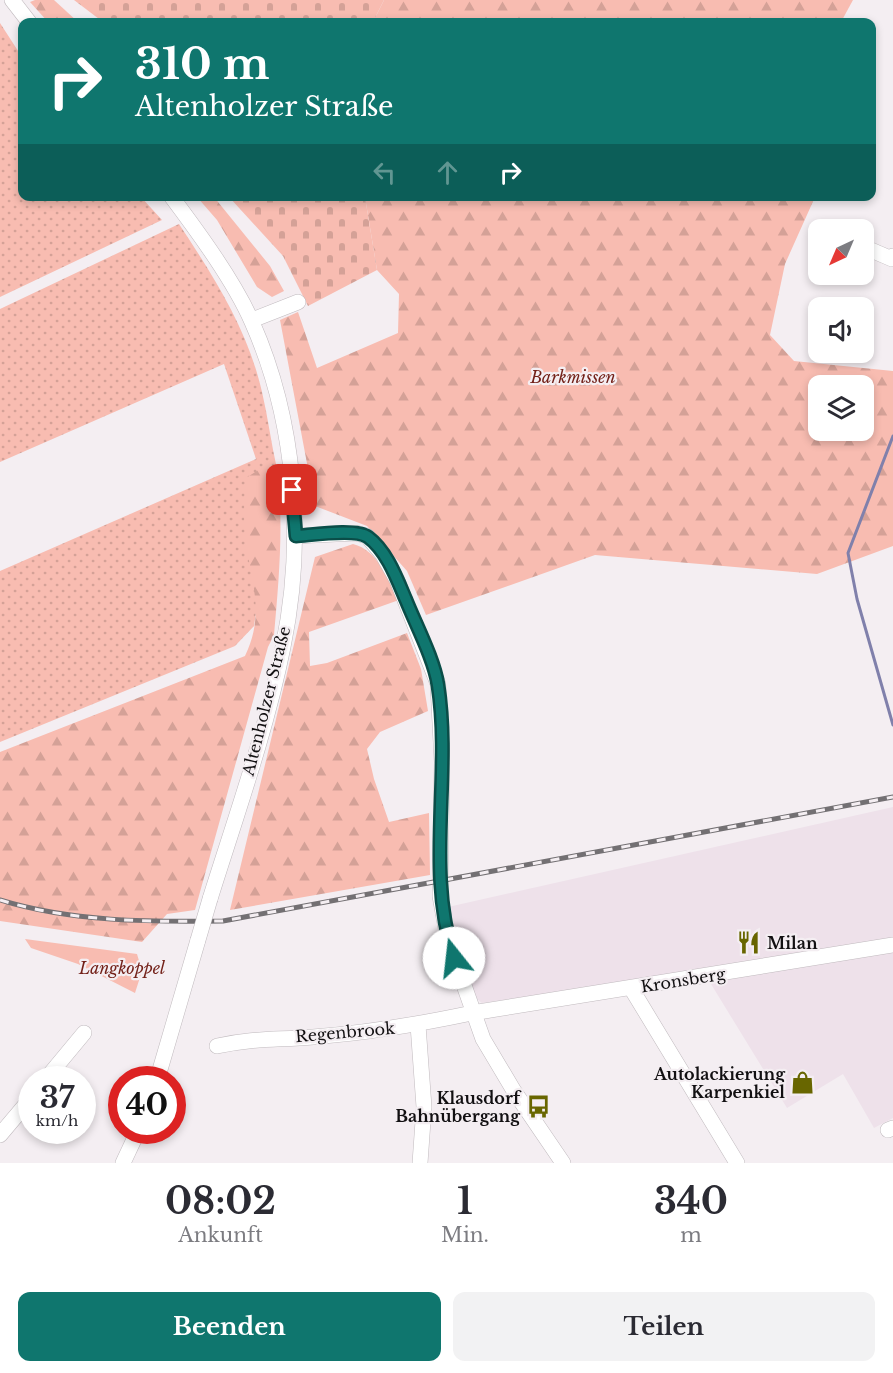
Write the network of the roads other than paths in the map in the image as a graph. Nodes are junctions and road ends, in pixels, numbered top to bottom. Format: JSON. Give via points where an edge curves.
{"nodes":[{"id":1,"x":12,"y":0,"type":"edge"},
{"id":2,"x":26,"y":18,"type":"edge"},
{"id":3,"x":175,"y":201,"type":"edge"},
{"id":4,"x":874,"y":252,"type":"edge"},
{"id":5,"x":893,"y":256,"type":"edge"},
{"id":6,"x":298,"y":302,"type":"dead end"},
{"id":7,"x":252,"y":320,"type":"junction"},
{"id":8,"x":296,"y":536,"type":"junction"},
{"id":9,"x":893,"y":945,"type":"edge"},
{"id":10,"x":632,"y":988,"type":"junction"},
{"id":11,"x":472,"y":1013,"type":"junction"},
{"id":12,"x":418,"y":1025,"type":"junction"},
{"id":13,"x":84,"y":1033,"type":"dead end"},
{"id":14,"x":217,"y":1046,"type":"dead end"},
{"id":15,"x":57,"y":1066,"type":"edge"},
{"id":16,"x":161,"y":1066,"type":"edge"},
{"id":17,"x":18,"y":1113,"type":"edge"},
{"id":18,"x":0,"y":1135,"type":"edge"},
{"id":19,"x":132,"y":1144,"type":"edge"},
{"id":20,"x":123,"y":1163,"type":"edge"},
{"id":21,"x":420,"y":1163,"type":"edge"},
{"id":22,"x":563,"y":1163,"type":"edge"},
{"id":23,"x":736,"y":1163,"type":"edge"}],
"edges":[{"from":1,"to":2,"type":"street"},
{"from":3,"to":7,"type":"street","name":"Altenholzer Straße","via":[[200,234]]},
{"from":4,"to":5,"type":"street","via":[[892,259]]},
{"from":6,"to":7,"type":"street"},
{"from":7,"to":8,"type":"street","name":"Altenholzer Straße","via":[[280,413],[290,466]]},
{"from":8,"to":11,"type":"street","via":[[367,536],[398,580],[438,684],[442,762],[440,896],[448,940]]},
{"from":8,"to":16,"type":"street","name":"Altenholzer Straße","bridge":true,"via":[[284,646]]},
{"from":9,"to":10,"type":"street","name":"Kronsberg"},
{"from":10,"to":11,"type":"street","name":"Kronsberg"},
{"from":10,"to":23,"type":"street"},
{"from":11,"to":12,"type":"street","name":"Regenbrook"},
{"from":11,"to":22,"type":"street","via":[[514,1091]]},
{"from":12,"to":14,"type":"street","name":"Regenbrook","via":[[311,1037],[250,1038]]},
{"from":12,"to":21,"type":"street","via":[[424,1107]]},
{"from":13,"to":15,"type":"street"},
{"from":17,"to":18,"type":"street"},
{"from":19,"to":20,"type":"street"}]}
